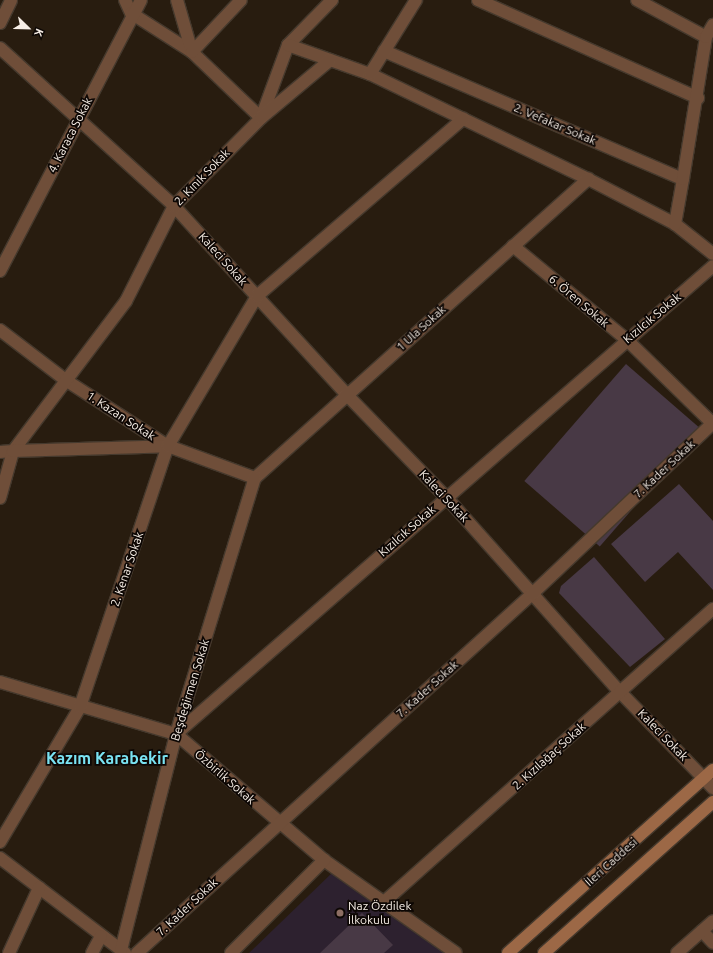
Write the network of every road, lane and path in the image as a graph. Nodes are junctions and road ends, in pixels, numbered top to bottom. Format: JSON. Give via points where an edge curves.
{"nodes":[{"id":1,"x":11,"y":0,"type":"edge"},
{"id":2,"x":125,"y":0,"type":"edge"},
{"id":3,"x":140,"y":0,"type":"edge"},
{"id":4,"x":177,"y":0,"type":"edge"},
{"id":5,"x":241,"y":0,"type":"edge"},
{"id":6,"x":332,"y":0,"type":"edge"},
{"id":7,"x":416,"y":0,"type":"edge"},
{"id":8,"x":478,"y":0,"type":"edge"},
{"id":9,"x":637,"y":0,"type":"edge"},
{"id":10,"x":131,"y":13,"type":"junction"},
{"id":11,"x":0,"y":23,"type":"edge"},
{"id":12,"x":713,"y":25,"type":"edge"},
{"id":13,"x":706,"y":38,"type":"junction"},
{"id":14,"x":288,"y":45,"type":"junction"},
{"id":15,"x":0,"y":48,"type":"edge"},
{"id":16,"x":384,"y":51,"type":"junction"},
{"id":17,"x":192,"y":52,"type":"junction"},
{"id":18,"x":330,"y":60,"type":"junction"},
{"id":19,"x":370,"y":74,"type":"junction"},
{"id":20,"x":698,"y":98,"type":"junction"},
{"id":21,"x":80,"y":117,"type":"junction"},
{"id":22,"x":261,"y":118,"type":"junction"},
{"id":23,"x":463,"y":119,"type":"junction"},
{"id":24,"x":683,"y":178,"type":"junction"},
{"id":25,"x":588,"y":179,"type":"junction"},
{"id":26,"x":174,"y":206,"type":"junction"},
{"id":27,"x":675,"y":224,"type":"junction"},
{"id":28,"x":513,"y":246,"type":"junction"},
{"id":29,"x":713,"y":254,"type":"edge"},
{"id":30,"x":713,"y":266,"type":"edge"},
{"id":31,"x":0,"y":271,"type":"edge"},
{"id":32,"x":257,"y":296,"type":"junction"},
{"id":33,"x":0,"y":330,"type":"edge"},
{"id":34,"x":626,"y":339,"type":"junction"},
{"id":35,"x":67,"y":381,"type":"junction"},
{"id":36,"x":347,"y":396,"type":"junction"},
{"id":37,"x":713,"y":423,"type":"edge"},
{"id":38,"x":168,"y":446,"type":"junction"},
{"id":39,"x":13,"y":450,"type":"junction"},
{"id":40,"x":0,"y":452,"type":"edge"},
{"id":41,"x":255,"y":478,"type":"junction"},
{"id":42,"x":446,"y":497,"type":"junction"},
{"id":43,"x":0,"y":498,"type":"edge"},
{"id":44,"x":532,"y":594,"type":"junction"},
{"id":45,"x":713,"y":609,"type":"edge"},
{"id":46,"x":0,"y":682,"type":"edge"},
{"id":47,"x":620,"y":692,"type":"junction"},
{"id":48,"x":80,"y":707,"type":"junction"},
{"id":49,"x":176,"y":734,"type":"junction"},
{"id":50,"x":709,"y":774,"type":"edge"},
{"id":51,"x":713,"y":788,"type":"edge"},
{"id":52,"x":713,"y":802,"type":"edge"},
{"id":53,"x":278,"y":824,"type":"junction"},
{"id":54,"x":0,"y":842,"type":"edge"},
{"id":55,"x":0,"y":858,"type":"edge"},
{"id":56,"x":324,"y":860,"type":"junction"},
{"id":57,"x":39,"y":888,"type":"junction"},
{"id":58,"x":384,"y":902,"type":"junction"},
{"id":59,"x":713,"y":921,"type":"edge"},
{"id":60,"x":702,"y":930,"type":"junction"},
{"id":61,"x":101,"y":936,"type":"junction"},
{"id":62,"x":713,"y":943,"type":"edge"},
{"id":63,"x":123,"y":952,"type":"edge"},
{"id":64,"x":9,"y":953,"type":"edge"},
{"id":65,"x":92,"y":953,"type":"edge"},
{"id":66,"x":137,"y":953,"type":"edge"},
{"id":67,"x":231,"y":953,"type":"edge"},
{"id":68,"x":456,"y":953,"type":"edge"},
{"id":69,"x":508,"y":953,"type":"edge"},
{"id":70,"x":544,"y":953,"type":"edge"},
{"id":71,"x":677,"y":953,"type":"edge"}],
"edges":[{"from":1,"to":11,"type":"street"},
{"from":2,"to":10,"type":"street"},
{"from":3,"to":10,"type":"street","name":"4. Karaca Sokak"},
{"from":4,"to":17,"type":"street"},
{"from":5,"to":17,"type":"street"},
{"from":6,"to":14,"type":"street"},
{"from":7,"to":16,"type":"street"},
{"from":8,"to":20,"type":"street"},
{"from":9,"to":13,"type":"street"},
{"from":10,"to":17,"type":"street"},
{"from":10,"to":21,"type":"street","name":"4. Karaca Sokak"},
{"from":12,"to":13,"type":"street"},
{"from":13,"to":20,"type":"street"},
{"from":14,"to":18,"type":"street"},
{"from":14,"to":22,"type":"street"},
{"from":15,"to":21,"type":"street","name":"Kaleci Sokak"},
{"from":16,"to":19,"type":"street"},
{"from":16,"to":24,"type":"street","name":"2. Vefakar Sokak"},
{"from":17,"to":22,"type":"street"},
{"from":18,"to":19,"type":"street"},
{"from":18,"to":22,"type":"street","name":"2. Kınık Sokak"},
{"from":19,"to":23,"type":"street"},
{"from":20,"to":24,"type":"street"},
{"from":21,"to":26,"type":"street","name":"Kaleci Sokak"},
{"from":21,"to":31,"type":"street","name":"4. Karaca Sokak"},
{"from":22,"to":26,"type":"street","name":"2. Kınık Sokak"},
{"from":23,"to":25,"type":"street"},
{"from":23,"to":32,"type":"street","name":"2. Kenar Sokak"},
{"from":24,"to":27,"type":"street"},
{"from":25,"to":27,"type":"street"},
{"from":25,"to":28,"type":"street","name":"1 Ula Sokak"},
{"from":26,"to":32,"type":"street","name":"Kaleci Sokak"},
{"from":26,"to":35,"type":"street","name":"2. Kınık Sokak","via":[[126,301]]},
{"from":27,"to":29,"type":"street"},
{"from":28,"to":34,"type":"street","name":"6. Ören Sokak"},
{"from":28,"to":36,"type":"street","name":"1 Ula Sokak"},
{"from":30,"to":34,"type":"street","name":"Kızılcık Sokak"},
{"from":32,"to":36,"type":"street","name":"Kaleci Sokak"},
{"from":32,"to":38,"type":"street","name":"2. Kenar Sokak"},
{"from":33,"to":35,"type":"street","name":"1. Kazan Sokak"},
{"from":34,"to":37,"type":"street","name":"6. Ören Sokak"},
{"from":34,"to":42,"type":"street","name":"Kızılcık Sokak"},
{"from":35,"to":38,"type":"street","name":"1. Kazan Sokak"},
{"from":35,"to":39,"type":"street","name":"2. Kınık Sokak"},
{"from":36,"to":41,"type":"street","name":"1 Ula Sokak"},
{"from":36,"to":42,"type":"street","name":"Kaleci Sokak"},
{"from":37,"to":44,"type":"street","name":"7. Kader Sokak"},
{"from":38,"to":39,"type":"street"},
{"from":38,"to":41,"type":"street","name":"1. Kazan Sokak"},
{"from":38,"to":48,"type":"street","name":"2. Kenar Sokak"},
{"from":39,"to":40,"type":"street"},
{"from":39,"to":43,"type":"street"},
{"from":41,"to":49,"type":"street","name":"Beşdeğirmen Sokak"},
{"from":42,"to":44,"type":"street","name":"Kaleci Sokak"},
{"from":42,"to":49,"type":"street","name":"Kızılcık Sokak"},
{"from":44,"to":47,"type":"street","name":"Kaleci Sokak"},
{"from":44,"to":53,"type":"street","name":"7. Kader Sokak"},
{"from":45,"to":47,"type":"street","name":"2. Kızılağaç Sokak"},
{"from":46,"to":48,"type":"street","name":"Özbirlik Sokak"},
{"from":47,"to":50,"type":"street","name":"Kaleci Sokak"},
{"from":47,"to":58,"type":"street","name":"2. Kızılağaç Sokak"},
{"from":48,"to":49,"type":"street","name":"Özbirlik Sokak"},
{"from":48,"to":54,"type":"street","name":"2. Kenar Sokak"},
{"from":49,"to":53,"type":"street","name":"Özbirlik Sokak"},
{"from":49,"to":63,"type":"street","name":"Beşdeğirmen Sokak"},
{"from":50,"to":51,"type":"street","name":"Kaleci Sokak"},
{"from":50,"to":69,"type":"main road","name":"İleri Caddesi"},
{"from":52,"to":70,"type":"main road","name":"İleri Caddesi"},
{"from":53,"to":56,"type":"street","name":"Özbirlik Sokak"},
{"from":53,"to":66,"type":"street","name":"7. Kader Sokak"},
{"from":55,"to":57,"type":"street"},
{"from":56,"to":58,"type":"street","name":"Özbirlik Sokak"},
{"from":56,"to":67,"type":"street"},
{"from":57,"to":61,"type":"street"},
{"from":57,"to":64,"type":"street"},
{"from":58,"to":68,"type":"street","name":"Özbirlik Sokak"},
{"from":59,"to":60,"type":"street"},
{"from":60,"to":62,"type":"street"},
{"from":60,"to":71,"type":"street"},
{"from":61,"to":63,"type":"street"},
{"from":61,"to":65,"type":"street"}]}
